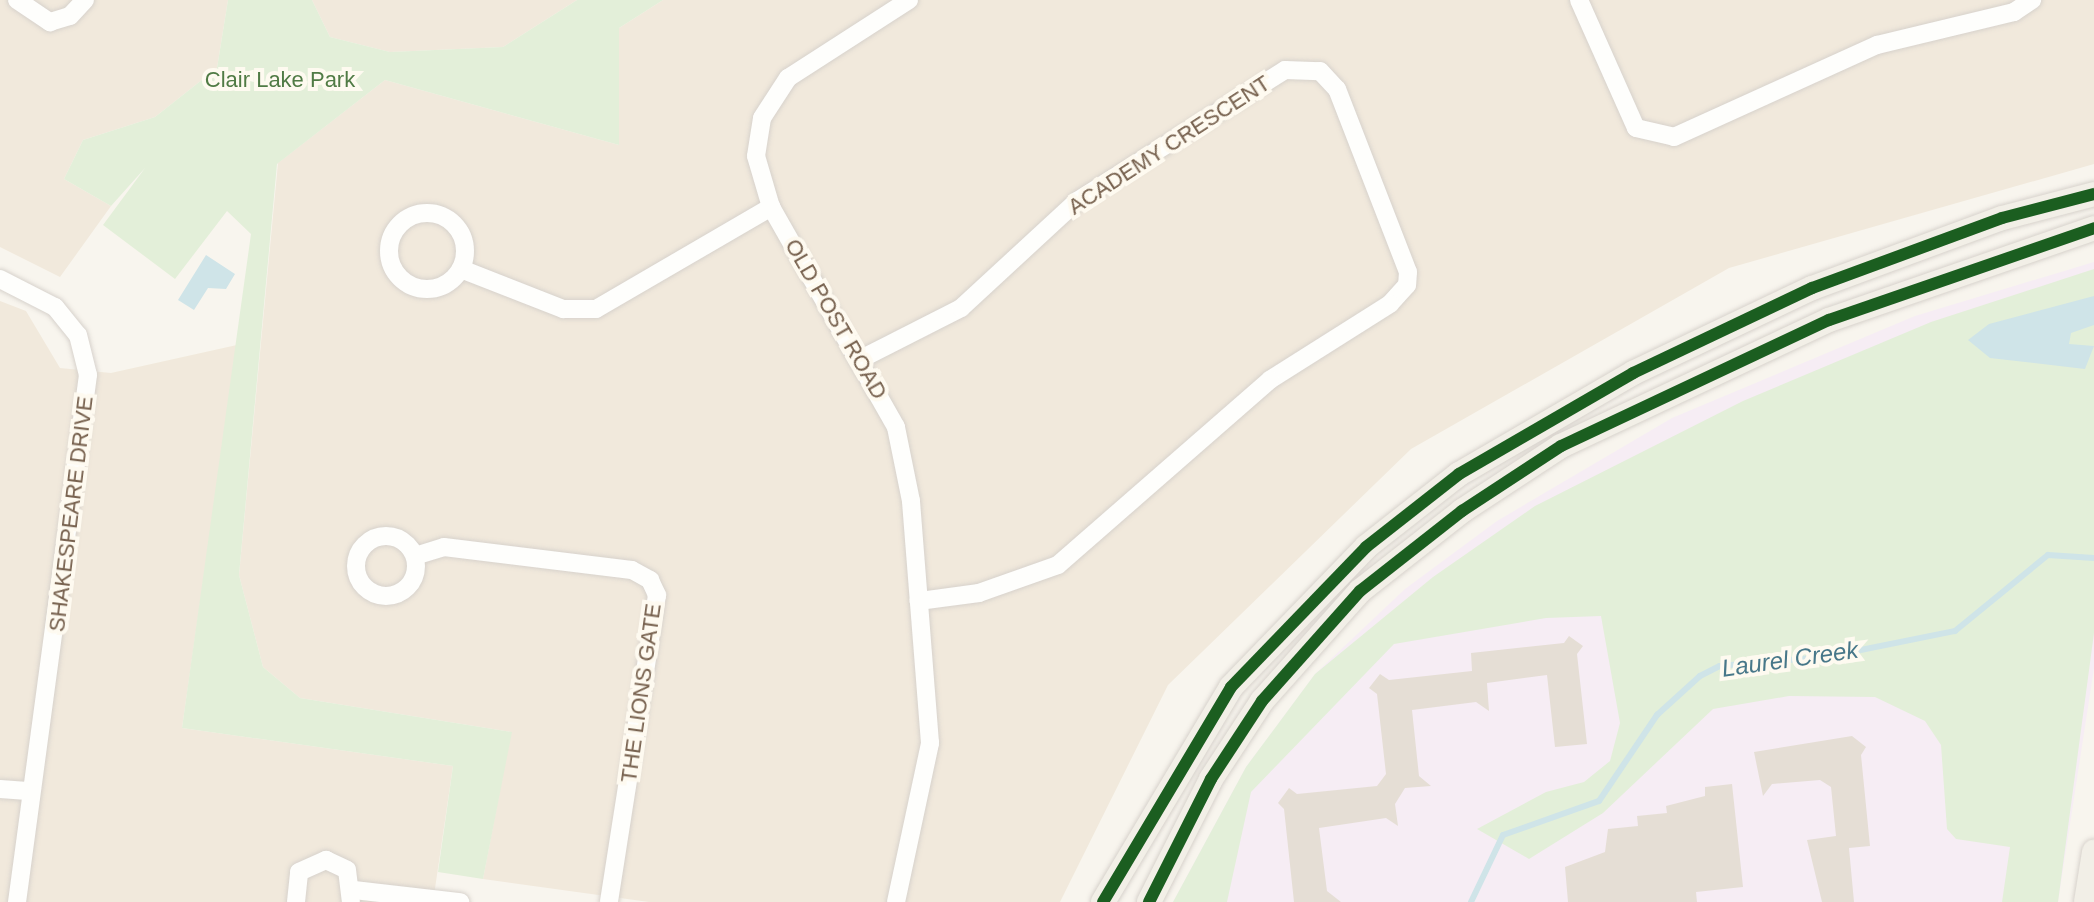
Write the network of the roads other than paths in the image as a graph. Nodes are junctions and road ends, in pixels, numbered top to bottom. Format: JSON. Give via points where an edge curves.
{"nodes":[{"id":1,"x":17,"y":0,"type":"edge"},
{"id":2,"x":85,"y":0,"type":"edge"},
{"id":3,"x":909,"y":0,"type":"edge"},
{"id":4,"x":1579,"y":0,"type":"edge"},
{"id":5,"x":2032,"y":0,"type":"edge"},
{"id":6,"x":2094,"y":194,"type":"edge"},
{"id":7,"x":771,"y":207,"type":"junction"},
{"id":8,"x":2094,"y":228,"type":"edge"},
{"id":9,"x":461,"y":269,"type":"junction"},
{"id":10,"x":0,"y":279,"type":"edge"},
{"id":11,"x":863,"y":358,"type":"junction"},
{"id":12,"x":415,"y":556,"type":"dead end"},
{"id":13,"x":919,"y":601,"type":"junction"},
{"id":14,"x":0,"y":789,"type":"edge"},
{"id":15,"x":31,"y":791,"type":"junction"},
{"id":16,"x":2094,"y":852,"type":"edge"},
{"id":17,"x":353,"y":896,"type":"edge"},
{"id":18,"x":17,"y":902,"type":"edge"},
{"id":19,"x":296,"y":902,"type":"edge"},
{"id":20,"x":460,"y":902,"type":"edge"},
{"id":21,"x":609,"y":902,"type":"edge"},
{"id":22,"x":896,"y":902,"type":"edge"},
{"id":23,"x":1103,"y":902,"type":"edge"},
{"id":24,"x":1149,"y":902,"type":"edge"},
{"id":25,"x":2086,"y":902,"type":"edge"}],
"edges":[{"from":1,"to":2,"type":"street","via":[[50,22],[70,16]]},
{"from":3,"to":7,"type":"street","name":"OLD POST ROAD","via":[[788,78],[771,98],[756,156]]},
{"from":4,"to":5,"type":"street","via":[[1636,128],[1674,137],[1877,45],[2014,12]]},
{"from":6,"to":23,"type":"main road","via":[[2002,218],[1812,288],[1633,373],[1459,474],[1345,566],[1231,687]]},
{"from":7,"to":9,"type":"street","via":[[596,309],[563,309]]},
{"from":7,"to":11,"type":"street","name":"OLD POST ROAD"},
{"from":8,"to":24,"type":"main road","via":[[1815,327],[1561,446],[1462,511],[1360,591],[1262,701],[1211,779]]},
{"from":9,"to":9,"type":"street","via":[[464,240],[442,215],[416,214],[394,230],[390,262],[404,282],[437,288]]},
{"from":10,"to":15,"type":"street","name":"SHAKESPEARE DRIVE","via":[[55,307],[78,335],[88,375]]},
{"from":11,"to":13,"type":"street","name":"OLD POST ROAD","via":[[896,427]]},
{"from":11,"to":13,"type":"street","name":"ACADEMY CRESCENT","via":[[961,308],[1077,201],[1285,70],[1320,71],[1337,89],[1408,272],[1407,285],[1390,304],[1270,380],[1058,565],[979,593]]},
{"from":12,"to":21,"type":"street","name":"THE LIONS GATE","via":[[444,547],[632,570],[650,580],[657,595]]},
{"from":13,"to":22,"type":"street","name":"OLD POST ROAD","via":[[930,743]]},
{"from":14,"to":15,"type":"street"},
{"from":15,"to":18,"type":"street","name":"SHAKESPEARE DRIVE"},
{"from":16,"to":25,"type":"main road"},
{"from":17,"to":19,"type":"street","via":[[347,870],[315,861],[294,882]]},
{"from":17,"to":20,"type":"street"}]}
